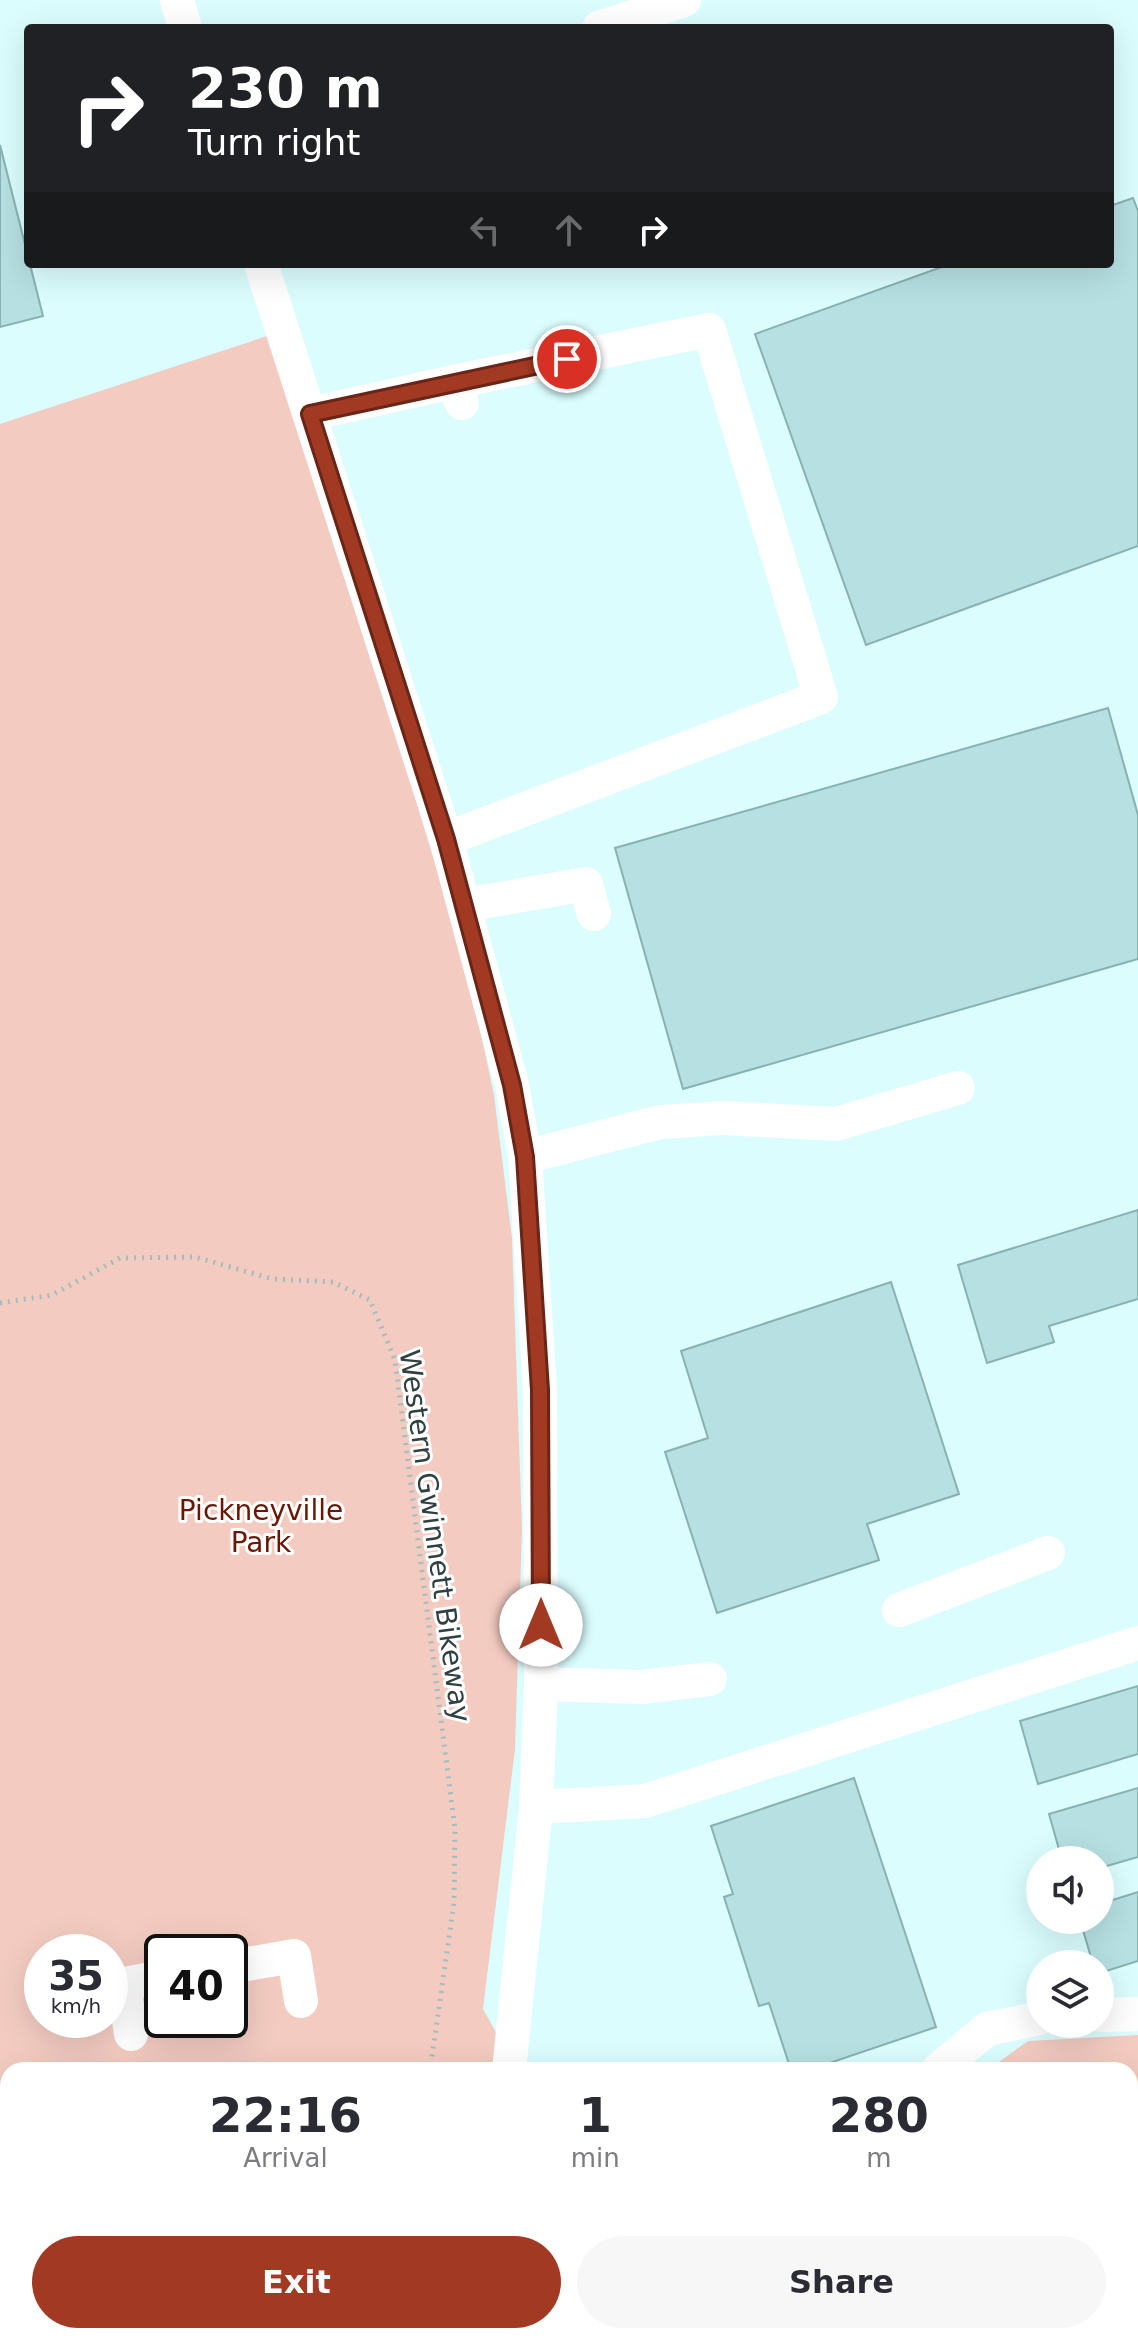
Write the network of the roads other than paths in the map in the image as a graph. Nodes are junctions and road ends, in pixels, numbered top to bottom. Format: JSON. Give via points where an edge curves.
{"nodes":[{"id":1,"x":177,"y":0,"type":"edge"},
{"id":2,"x":684,"y":0,"type":"edge"},
{"id":3,"x":184,"y":24,"type":"edge"},
{"id":4,"x":611,"y":24,"type":"edge"},
{"id":5,"x":262,"y":268,"type":"edge"},
{"id":6,"x":310,"y":414,"type":"junction"},
{"id":7,"x":446,"y":839,"type":"junction"},
{"id":8,"x":465,"y":905,"type":"junction"},
{"id":9,"x":594,"y":914,"type":"dead end"},
{"id":10,"x":958,"y":1088,"type":"dead end"},
{"id":11,"x":525,"y":1157,"type":"junction"},
{"id":12,"x":1048,"y":1553,"type":"dead end"},
{"id":13,"x":899,"y":1610,"type":"dead end"},
{"id":14,"x":1138,"y":1643,"type":"edge"},
{"id":15,"x":710,"y":1679,"type":"dead end"},
{"id":16,"x":541,"y":1684,"type":"junction"},
{"id":17,"x":536,"y":1807,"type":"junction"},
{"id":18,"x":248,"y":1964,"type":"edge"},
{"id":19,"x":144,"y":1980,"type":"edge"},
{"id":20,"x":301,"y":2001,"type":"dead end"},
{"id":21,"x":1138,"y":2014,"type":"edge"},
{"id":22,"x":1114,"y":2015,"type":"edge"},
{"id":23,"x":1026,"y":2021,"type":"edge"},
{"id":24,"x":131,"y":2034,"type":"dead end"},
{"id":25,"x":510,"y":2062,"type":"edge"},
{"id":26,"x":948,"y":2062,"type":"edge"}],
"edges":[{"from":1,"to":3,"type":"street"},
{"from":2,"to":4,"type":"street"},
{"from":5,"to":6,"type":"street"},
{"from":6,"to":7,"type":"street"},
{"from":6,"to":7,"type":"street","via":[[458,393],[709,330],[821,697]]},
{"from":7,"to":8,"type":"street"},
{"from":8,"to":9,"type":"street","via":[[586,884]]},
{"from":8,"to":11,"type":"street","via":[[512,1085]]},
{"from":10,"to":11,"type":"street","via":[[836,1124],[724,1118],[660,1122]]},
{"from":11,"to":16,"type":"street","via":[[540,1390]]},
{"from":12,"to":13,"type":"street"},
{"from":14,"to":17,"type":"street","via":[[645,1801]]},
{"from":15,"to":16,"type":"street","via":[[641,1687]]},
{"from":16,"to":17,"type":"street"},
{"from":17,"to":25,"type":"street"},
{"from":18,"to":20,"type":"street","via":[[294,1956]]},
{"from":19,"to":24,"type":"street","via":[[124,1984]]},
{"from":21,"to":22,"type":"street"},
{"from":23,"to":26,"type":"street","via":[[987,2029]]}]}
